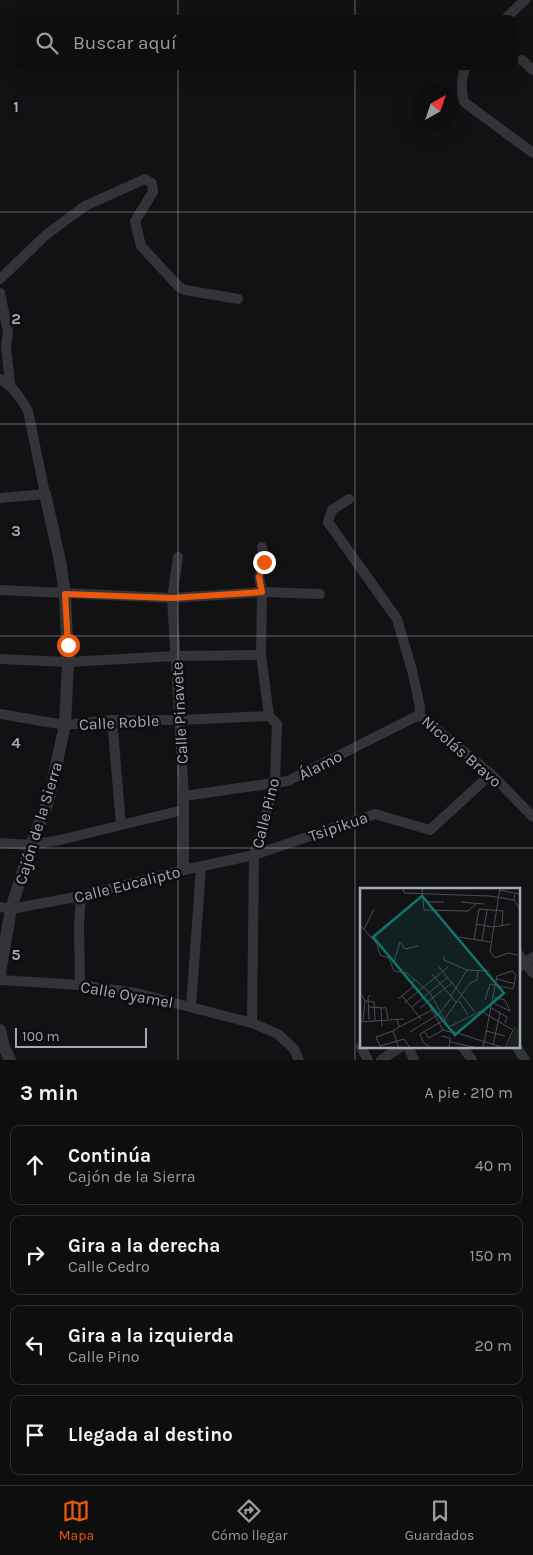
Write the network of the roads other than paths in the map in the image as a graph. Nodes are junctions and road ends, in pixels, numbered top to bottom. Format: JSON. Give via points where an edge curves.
{"nodes":[{"id":1,"x":526,"y":0,"type":"edge"},
{"id":2,"x":509,"y":15,"type":"edge"},
{"id":3,"x":522,"y":60,"type":"dead end"},
{"id":4,"x":465,"y":70,"type":"edge"},
{"id":5,"x":533,"y":70,"type":"edge"},
{"id":6,"x":533,"y":153,"type":"edge"},
{"id":7,"x":0,"y":279,"type":"edge"},
{"id":8,"x":0,"y":293,"type":"edge"},
{"id":9,"x":238,"y":299,"type":"dead end"},
{"id":10,"x":0,"y":379,"type":"edge"},
{"id":11,"x":10,"y":384,"type":"junction"},
{"id":12,"x":45,"y":494,"type":"junction"},
{"id":13,"x":0,"y":498,"type":"edge"},
{"id":14,"x":349,"y":499,"type":"dead end"},
{"id":15,"x":262,"y":547,"type":"dead end"},
{"id":16,"x":178,"y":557,"type":"dead end"},
{"id":17,"x":0,"y":590,"type":"edge"},
{"id":18,"x":262,"y":592,"type":"junction"},
{"id":19,"x":65,"y":594,"type":"junction"},
{"id":20,"x":320,"y":594,"type":"dead end"},
{"id":21,"x":172,"y":598,"type":"junction"},
{"id":22,"x":261,"y":655,"type":"junction"},
{"id":23,"x":176,"y":656,"type":"junction"},
{"id":24,"x":0,"y":659,"type":"edge"},
{"id":25,"x":68,"y":662,"type":"junction"},
{"id":26,"x":0,"y":703,"type":"edge"},
{"id":27,"x":0,"y":715,"type":"edge"},
{"id":28,"x":419,"y":715,"type":"junction"},
{"id":29,"x":270,"y":716,"type":"junction"},
{"id":30,"x":112,"y":720,"type":"junction"},
{"id":31,"x":180,"y":720,"type":"junction"},
{"id":32,"x":65,"y":725,"type":"junction"},
{"id":33,"x":491,"y":774,"type":"junction"},
{"id":34,"x":275,"y":783,"type":"junction"},
{"id":35,"x":184,"y":796,"type":"junction"},
{"id":36,"x":183,"y":810,"type":"junction"},
{"id":37,"x":533,"y":817,"type":"edge"},
{"id":38,"x":121,"y":824,"type":"junction"},
{"id":39,"x":0,"y":843,"type":"edge"},
{"id":40,"x":32,"y":845,"type":"junction"},
{"id":41,"x":254,"y":855,"type":"junction"},
{"id":42,"x":201,"y":867,"type":"junction"},
{"id":43,"x":184,"y":870,"type":"junction"},
{"id":44,"x":81,"y":896,"type":"junction"},
{"id":45,"x":6,"y":908,"type":"edge"},
{"id":46,"x":524,"y":960,"type":"edge"},
{"id":47,"x":0,"y":972,"type":"edge"},
{"id":48,"x":533,"y":973,"type":"edge"},
{"id":49,"x":0,"y":980,"type":"edge"},
{"id":50,"x":80,"y":985,"type":"junction"},
{"id":51,"x":191,"y":1007,"type":"junction"},
{"id":52,"x":252,"y":1022,"type":"junction"},
{"id":53,"x":0,"y":1030,"type":"edge"},
{"id":54,"x":2,"y":1046,"type":"edge"},
{"id":55,"x":361,"y":1048,"type":"dead end"},
{"id":56,"x":399,"y":1048,"type":"edge"},
{"id":57,"x":409,"y":1048,"type":"edge"},
{"id":58,"x":463,"y":1048,"type":"edge"},
{"id":59,"x":517,"y":1048,"type":"edge"},
{"id":60,"x":10,"y":1060,"type":"edge"},
{"id":61,"x":299,"y":1060,"type":"edge"},
{"id":62,"x":368,"y":1060,"type":"edge"},
{"id":63,"x":381,"y":1060,"type":"edge"},
{"id":64,"x":414,"y":1060,"type":"edge"},
{"id":65,"x":472,"y":1060,"type":"edge"},
{"id":66,"x":525,"y":1060,"type":"edge"}],
"edges":[{"from":1,"to":2,"type":"street"},
{"from":3,"to":5,"type":"street"},
{"from":4,"to":6,"type":"street","via":[[462,80],[464,102]]},
{"from":7,"to":9,"type":"street","via":[[47,234],[85,206],[145,179],[152,183],[153,192],[134,221],[141,246],[179,288]]},
{"from":8,"to":11,"type":"street","via":[[8,332],[6,346]]},
{"from":10,"to":11,"type":"street"},
{"from":11,"to":12,"type":"street","via":[[28,411]]},
{"from":12,"to":13,"type":"street"},
{"from":12,"to":19,"type":"street","name":"Cajón de la Sierra"},
{"from":14,"to":28,"type":"street","name":"Nicolás Bravo","via":[[332,510],[328,522],[397,619],[412,670]]},
{"from":15,"to":18,"type":"street","name":"Calle Pino","via":[[264,562],[259,577]]},
{"from":16,"to":21,"type":"street","name":"Calle Pinavete"},
{"from":17,"to":19,"type":"street"},
{"from":18,"to":20,"type":"street"},
{"from":18,"to":21,"type":"street"},
{"from":18,"to":22,"type":"street","name":"Calle Pino"},
{"from":19,"to":21,"type":"street"},
{"from":19,"to":25,"type":"street","name":"Cajón de la Sierra"},
{"from":21,"to":23,"type":"street","name":"Calle Pinavete"},
{"from":22,"to":23,"type":"street"},
{"from":22,"to":29,"type":"street","name":"Calle Pino"},
{"from":23,"to":25,"type":"street"},
{"from":23,"to":31,"type":"street","name":"Calle Pinavete"},
{"from":24,"to":25,"type":"street"},
{"from":25,"to":32,"type":"street","name":"Cajón de la Sierra"},
{"from":26,"to":27,"type":"street"},
{"from":27,"to":32,"type":"street","name":"Calle Roble"},
{"from":28,"to":33,"type":"street","name":"Nicolás Bravo"},
{"from":28,"to":34,"type":"street","name":"Álamo","via":[[288,781]]},
{"from":29,"to":31,"type":"street","name":"Calle Roble"},
{"from":29,"to":34,"type":"street","name":"Calle Pino","via":[[277,724]]},
{"from":30,"to":31,"type":"street","name":"Calle Roble"},
{"from":30,"to":32,"type":"street","name":"Calle Roble"},
{"from":30,"to":38,"type":"street"},
{"from":31,"to":35,"type":"street","name":"Calle Pinavete"},
{"from":32,"to":40,"type":"street","name":"Cajón de la Sierra","via":[[48,802]]},
{"from":33,"to":37,"type":"street","name":"Nicolás Bravo"},
{"from":33,"to":41,"type":"street","name":"Tsipikua","via":[[430,830],[375,814]]},
{"from":34,"to":35,"type":"street","name":"Álamo"},
{"from":34,"to":41,"type":"street","name":"Calle Pino"},
{"from":35,"to":36,"type":"street","name":"Calle Pinavete"},
{"from":36,"to":38,"type":"street"},
{"from":36,"to":43,"type":"street","name":"Calle Pinavete"},
{"from":38,"to":40,"type":"street"},
{"from":39,"to":40,"type":"street"},
{"from":40,"to":45,"type":"street","name":"Cajón de la Sierra"},
{"from":41,"to":42,"type":"street","name":"Calle Eucalipto"},
{"from":41,"to":52,"type":"street","name":"Calle Pino"},
{"from":42,"to":43,"type":"street","name":"Calle Eucalipto"},
{"from":42,"to":51,"type":"street"},
{"from":43,"to":44,"type":"street","name":"Calle Eucalipto"},
{"from":44,"to":45,"type":"street","name":"Calle Eucalipto"},
{"from":44,"to":50,"type":"street"},
{"from":45,"to":47,"type":"street","name":"Cajón de la Sierra"},
{"from":46,"to":48,"type":"street"},
{"from":49,"to":50,"type":"street","name":"Calle Oyamel"},
{"from":50,"to":51,"type":"street","name":"Calle Oyamel","via":[[136,993]]},
{"from":51,"to":52,"type":"street","name":"Calle Oyamel"},
{"from":52,"to":61,"type":"street","via":[[278,1034],[294,1049]]},
{"from":53,"to":54,"type":"street"},
{"from":54,"to":60,"type":"street"},
{"from":55,"to":62,"type":"street"},
{"from":56,"to":63,"type":"street"},
{"from":57,"to":64,"type":"street"},
{"from":58,"to":65,"type":"street"},
{"from":59,"to":66,"type":"street"}]}
